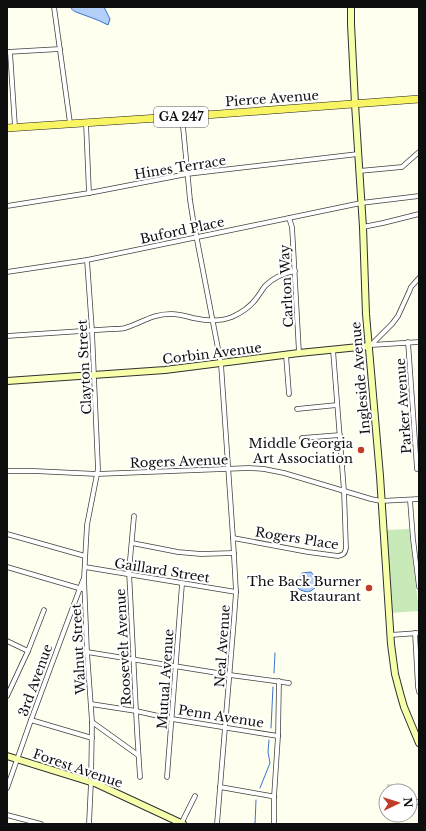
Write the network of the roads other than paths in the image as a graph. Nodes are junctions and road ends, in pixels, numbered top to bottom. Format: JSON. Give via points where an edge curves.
{"nodes":[{"id":1,"x":54,"y":7,"type":"edge"},
{"id":2,"x":349,"y":8,"type":"edge"},
{"id":3,"x":60,"y":49,"type":"junction"},
{"id":4,"x":8,"y":52,"type":"edge"},
{"id":5,"x":419,"y":99,"type":"edge"},
{"id":6,"x":355,"y":104,"type":"junction"},
{"id":7,"x":182,"y":116,"type":"junction"},
{"id":8,"x":70,"y":123,"type":"junction"},
{"id":9,"x":86,"y":123,"type":"junction"},
{"id":10,"x":11,"y":127,"type":"edge"},
{"id":11,"x":419,"y":152,"type":"edge"},
{"id":12,"x":358,"y":154,"type":"junction"},
{"id":13,"x":359,"y":171,"type":"junction"},
{"id":14,"x":188,"y":174,"type":"junction"},
{"id":15,"x":89,"y":193,"type":"junction"},
{"id":16,"x":419,"y":196,"type":"edge"},
{"id":17,"x":361,"y":203,"type":"junction"},
{"id":18,"x":7,"y":206,"type":"edge"},
{"id":19,"x":419,"y":214,"type":"edge"},
{"id":20,"x":289,"y":218,"type":"junction"},
{"id":21,"x":362,"y":227,"type":"junction"},
{"id":22,"x":196,"y":237,"type":"junction"},
{"id":23,"x":87,"y":260,"type":"junction"},
{"id":24,"x":295,"y":271,"type":"junction"},
{"id":25,"x":7,"y":272,"type":"edge"},
{"id":26,"x":419,"y":278,"type":"edge"},
{"id":27,"x":214,"y":321,"type":"junction"},
{"id":28,"x":92,"y":331,"type":"junction"},
{"id":29,"x":7,"y":336,"type":"edge"},
{"id":30,"x":408,"y":342,"type":"junction"},
{"id":31,"x":419,"y":342,"type":"edge"},
{"id":32,"x":369,"y":346,"type":"junction"},
{"id":33,"x":333,"y":350,"type":"junction"},
{"id":34,"x":299,"y":353,"type":"junction"},
{"id":35,"x":286,"y":355,"type":"junction"},
{"id":36,"x":221,"y":364,"type":"junction"},
{"id":37,"x":94,"y":376,"type":"junction"},
{"id":38,"x":7,"y":381,"type":"edge"},
{"id":39,"x":290,"y":394,"type":"dead end"},
{"id":40,"x":337,"y":405,"type":"junction"},
{"id":41,"x":298,"y":409,"type":"dead end"},
{"id":42,"x":340,"y":436,"type":"junction"},
{"id":43,"x":302,"y":438,"type":"dead end"},
{"id":44,"x":228,"y":469,"type":"junction"},
{"id":45,"x":417,"y":469,"type":"dead end"},
{"id":46,"x":7,"y":471,"type":"edge"},
{"id":47,"x":97,"y":474,"type":"junction"},
{"id":48,"x":344,"y":491,"type":"junction"},
{"id":49,"x":419,"y":499,"type":"edge"},
{"id":50,"x":382,"y":500,"type":"junction"},
{"id":51,"x":410,"y":500,"type":"junction"},
{"id":52,"x":134,"y":516,"type":"dead end"},
{"id":53,"x":7,"y":534,"type":"edge"},
{"id":54,"x":233,"y":538,"type":"junction"},
{"id":55,"x":132,"y":543,"type":"junction"},
{"id":56,"x":234,"y":553,"type":"junction"},
{"id":57,"x":417,"y":553,"type":"edge"},
{"id":58,"x":85,"y":556,"type":"junction"},
{"id":59,"x":7,"y":567,"type":"edge"},
{"id":60,"x":85,"y":568,"type":"junction"},
{"id":61,"x":129,"y":575,"type":"junction"},
{"id":62,"x":182,"y":584,"type":"junction"},
{"id":63,"x":419,"y":587,"type":"edge"},
{"id":64,"x":82,"y":589,"type":"junction"},
{"id":65,"x":236,"y":592,"type":"junction"},
{"id":66,"x":44,"y":610,"type":"dead end"},
{"id":67,"x":417,"y":633,"type":"edge"},
{"id":68,"x":390,"y":635,"type":"junction"},
{"id":69,"x":7,"y":641,"type":"edge"},
{"id":70,"x":28,"y":651,"type":"junction"},
{"id":71,"x":87,"y":652,"type":"junction"},
{"id":72,"x":134,"y":659,"type":"junction"},
{"id":73,"x":176,"y":666,"type":"junction"},
{"id":74,"x":230,"y":675,"type":"junction"},
{"id":75,"x":280,"y":681,"type":"junction"},
{"id":76,"x":290,"y":682,"type":"dead end"},
{"id":77,"x":419,"y":692,"type":"edge"},
{"id":78,"x":7,"y":696,"type":"edge"},
{"id":79,"x":91,"y":704,"type":"junction"},
{"id":80,"x":136,"y":710,"type":"junction"},
{"id":81,"x":172,"y":719,"type":"junction"},
{"id":82,"x":31,"y":720,"type":"junction"},
{"id":83,"x":92,"y":722,"type":"junction"},
{"id":84,"x":226,"y":728,"type":"junction"},
{"id":85,"x":278,"y":736,"type":"junction"},
{"id":86,"x":92,"y":738,"type":"junction"},
{"id":87,"x":419,"y":743,"type":"edge"},
{"id":88,"x":138,"y":755,"type":"junction"},
{"id":89,"x":7,"y":756,"type":"edge"},
{"id":90,"x":17,"y":759,"type":"junction"},
{"id":91,"x":140,"y":777,"type":"dead end"},
{"id":92,"x":167,"y":777,"type":"dead end"},
{"id":93,"x":91,"y":782,"type":"junction"},
{"id":94,"x":220,"y":787,"type":"junction"},
{"id":95,"x":7,"y":788,"type":"edge"},
{"id":96,"x":195,"y":796,"type":"dead end"},
{"id":97,"x":274,"y":797,"type":"junction"},
{"id":98,"x":7,"y":815,"type":"edge"},
{"id":99,"x":41,"y":824,"type":"edge"},
{"id":100,"x":89,"y":824,"type":"edge"},
{"id":101,"x":182,"y":824,"type":"edge"},
{"id":102,"x":217,"y":824,"type":"edge"},
{"id":103,"x":274,"y":824,"type":"edge"}],
"edges":[{"from":1,"to":3,"type":"street"},
{"from":2,"to":6,"type":"street","name":"Ingleside Avenue"},
{"from":3,"to":4,"type":"street"},
{"from":3,"to":8,"type":"street"},
{"from":4,"to":10,"type":"street"},
{"from":5,"to":6,"type":"main road","name":"Pierce Avenue","number":"GA 247"},
{"from":6,"to":7,"type":"main road","name":"Pierce Avenue","number":"GA 247"},
{"from":6,"to":12,"type":"street","name":"Ingleside Avenue"},
{"from":7,"to":9,"type":"main road","name":"Pierce Avenue","number":"GA 247"},
{"from":7,"to":14,"type":"street","name":"Neal Avenue"},
{"from":8,"to":9,"type":"main road","name":"Pierce Avenue","number":"GA 247"},
{"from":8,"to":10,"type":"main road","name":"Pierce Avenue","number":"GA 247"},
{"from":9,"to":15,"type":"street"},
{"from":11,"to":13,"type":"street","via":[[402,167]]},
{"from":12,"to":13,"type":"street","name":"Ingleside Avenue"},
{"from":12,"to":14,"type":"street","name":"Hines Terrace"},
{"from":13,"to":17,"type":"street","name":"Ingleside Avenue"},
{"from":14,"to":15,"type":"street","name":"Hines Terrace"},
{"from":14,"to":22,"type":"street","name":"Neal Avenue"},
{"from":15,"to":18,"type":"street","name":"Hines Terrace"},
{"from":16,"to":17,"type":"street","name":"Buford Place"},
{"from":17,"to":20,"type":"street","name":"Buford Place"},
{"from":17,"to":21,"type":"street","name":"Ingleside Avenue"},
{"from":19,"to":21,"type":"street"},
{"from":20,"to":22,"type":"street","name":"Buford Place"},
{"from":20,"to":24,"type":"street","name":"Carlton Way"},
{"from":21,"to":32,"type":"street","name":"Ingleside Avenue"},
{"from":22,"to":23,"type":"street","name":"Buford Place"},
{"from":22,"to":27,"type":"street","name":"Neal Avenue"},
{"from":23,"to":25,"type":"street","name":"Buford Place"},
{"from":23,"to":28,"type":"street","name":"Clayton Street"},
{"from":24,"to":27,"type":"street","via":[[276,278],[245,310],[232,317]]},
{"from":24,"to":34,"type":"street","name":"Carlton Way"},
{"from":26,"to":32,"type":"street","via":[[408,292],[398,316]]},
{"from":27,"to":28,"type":"street","via":[[163,314],[124,328]]},
{"from":27,"to":36,"type":"street","name":"Neal Avenue"},
{"from":28,"to":29,"type":"street"},
{"from":28,"to":37,"type":"street","name":"Clayton Street"},
{"from":30,"to":31,"type":"street","name":"Corbin Avenue"},
{"from":30,"to":32,"type":"street","name":"Corbin Avenue"},
{"from":30,"to":45,"type":"street","name":"Parker Avenue"},
{"from":32,"to":33,"type":"street","name":"Corbin Avenue"},
{"from":32,"to":50,"type":"street","name":"Ingleside Avenue"},
{"from":33,"to":34,"type":"street","name":"Corbin Avenue"},
{"from":33,"to":40,"type":"street","name":"Rogers Place"},
{"from":34,"to":35,"type":"street","name":"Corbin Avenue"},
{"from":35,"to":36,"type":"street","name":"Corbin Avenue"},
{"from":35,"to":39,"type":"street"},
{"from":36,"to":37,"type":"street","name":"Corbin Avenue"},
{"from":36,"to":44,"type":"street","name":"Neal Avenue"},
{"from":37,"to":38,"type":"street","name":"Corbin Avenue"},
{"from":37,"to":47,"type":"street","name":"Clayton Street"},
{"from":40,"to":41,"type":"street"},
{"from":40,"to":42,"type":"street","name":"Rogers Place"},
{"from":42,"to":43,"type":"street"},
{"from":42,"to":48,"type":"street","name":"Rogers Place"},
{"from":44,"to":47,"type":"street","name":"Rogers Avenue"},
{"from":44,"to":48,"type":"street","name":"Rogers Avenue","via":[[277,471]]},
{"from":44,"to":54,"type":"street","name":"Neal Avenue"},
{"from":46,"to":47,"type":"street","name":"Rogers Avenue"},
{"from":47,"to":58,"type":"street","via":[[87,522]]},
{"from":48,"to":50,"type":"street","name":"Rogers Avenue"},
{"from":48,"to":54,"type":"street","name":"Rogers Place","via":[[346,548],[342,556]]},
{"from":49,"to":51,"type":"street","name":"Rogers Avenue"},
{"from":50,"to":51,"type":"street","name":"Rogers Avenue"},
{"from":50,"to":68,"type":"street","name":"Ingleside Avenue"},
{"from":51,"to":57,"type":"street"},
{"from":52,"to":55,"type":"street","name":"Roosevelt Avenue"},
{"from":53,"to":58,"type":"street"},
{"from":54,"to":56,"type":"street","name":"Neal Avenue"},
{"from":55,"to":56,"type":"street","via":[[178,552]]},
{"from":55,"to":61,"type":"street","name":"Roosevelt Avenue"},
{"from":56,"to":65,"type":"street","name":"Neal Avenue"},
{"from":57,"to":63,"type":"street"},
{"from":58,"to":60,"type":"street"},
{"from":59,"to":64,"type":"street"},
{"from":60,"to":61,"type":"street","name":"Gaillard Street"},
{"from":60,"to":64,"type":"street","name":"3rd Avenue"},
{"from":61,"to":62,"type":"street","name":"Gaillard Street"},
{"from":61,"to":72,"type":"street","name":"Roosevelt Avenue"},
{"from":62,"to":65,"type":"street","name":"Gaillard Street"},
{"from":62,"to":73,"type":"street","name":"Mutual Avenue"},
{"from":64,"to":71,"type":"street","name":"Walnut Street"},
{"from":64,"to":82,"type":"street","name":"3rd Avenue"},
{"from":65,"to":74,"type":"street","name":"Neal Avenue"},
{"from":66,"to":70,"type":"street"},
{"from":67,"to":68,"type":"street"},
{"from":67,"to":77,"type":"street"},
{"from":68,"to":87,"type":"street","name":"Ingleside Avenue","via":[[400,693]]},
{"from":69,"to":70,"type":"street"},
{"from":70,"to":78,"type":"street"},
{"from":71,"to":72,"type":"street"},
{"from":71,"to":79,"type":"street","name":"Walnut Street"},
{"from":72,"to":73,"type":"street"},
{"from":72,"to":80,"type":"street","name":"Roosevelt Avenue"},
{"from":73,"to":74,"type":"street"},
{"from":73,"to":81,"type":"street","name":"Mutual Avenue"},
{"from":74,"to":75,"type":"street"},
{"from":74,"to":84,"type":"street","name":"Neal Avenue"},
{"from":75,"to":76,"type":"street"},
{"from":75,"to":85,"type":"street"},
{"from":79,"to":80,"type":"street","name":"Penn Avenue"},
{"from":79,"to":83,"type":"street","name":"Walnut Street"},
{"from":80,"to":81,"type":"street","name":"Penn Avenue"},
{"from":80,"to":88,"type":"street","name":"Roosevelt Avenue"},
{"from":81,"to":84,"type":"street","name":"Penn Avenue"},
{"from":81,"to":92,"type":"street","name":"Mutual Avenue"},
{"from":82,"to":86,"type":"street"},
{"from":82,"to":90,"type":"street","name":"3rd Avenue"},
{"from":83,"to":86,"type":"street","name":"Walnut Street"},
{"from":83,"to":88,"type":"street"},
{"from":84,"to":85,"type":"street","name":"Penn Avenue"},
{"from":84,"to":94,"type":"street","name":"Neal Avenue"},
{"from":85,"to":97,"type":"street"},
{"from":86,"to":93,"type":"street","name":"Walnut Street"},
{"from":88,"to":91,"type":"street","name":"Roosevelt Avenue"},
{"from":89,"to":90,"type":"street","name":"Forest Avenue"},
{"from":90,"to":93,"type":"street","name":"Forest Avenue"},
{"from":90,"to":95,"type":"street","name":"3rd Avenue"},
{"from":93,"to":100,"type":"street","name":"Walnut Street"},
{"from":93,"to":101,"type":"street","name":"Forest Avenue"},
{"from":94,"to":97,"type":"street"},
{"from":94,"to":102,"type":"street","name":"Neal Avenue"},
{"from":96,"to":101,"type":"street"},
{"from":97,"to":103,"type":"street"},
{"from":98,"to":99,"type":"street"}]}
